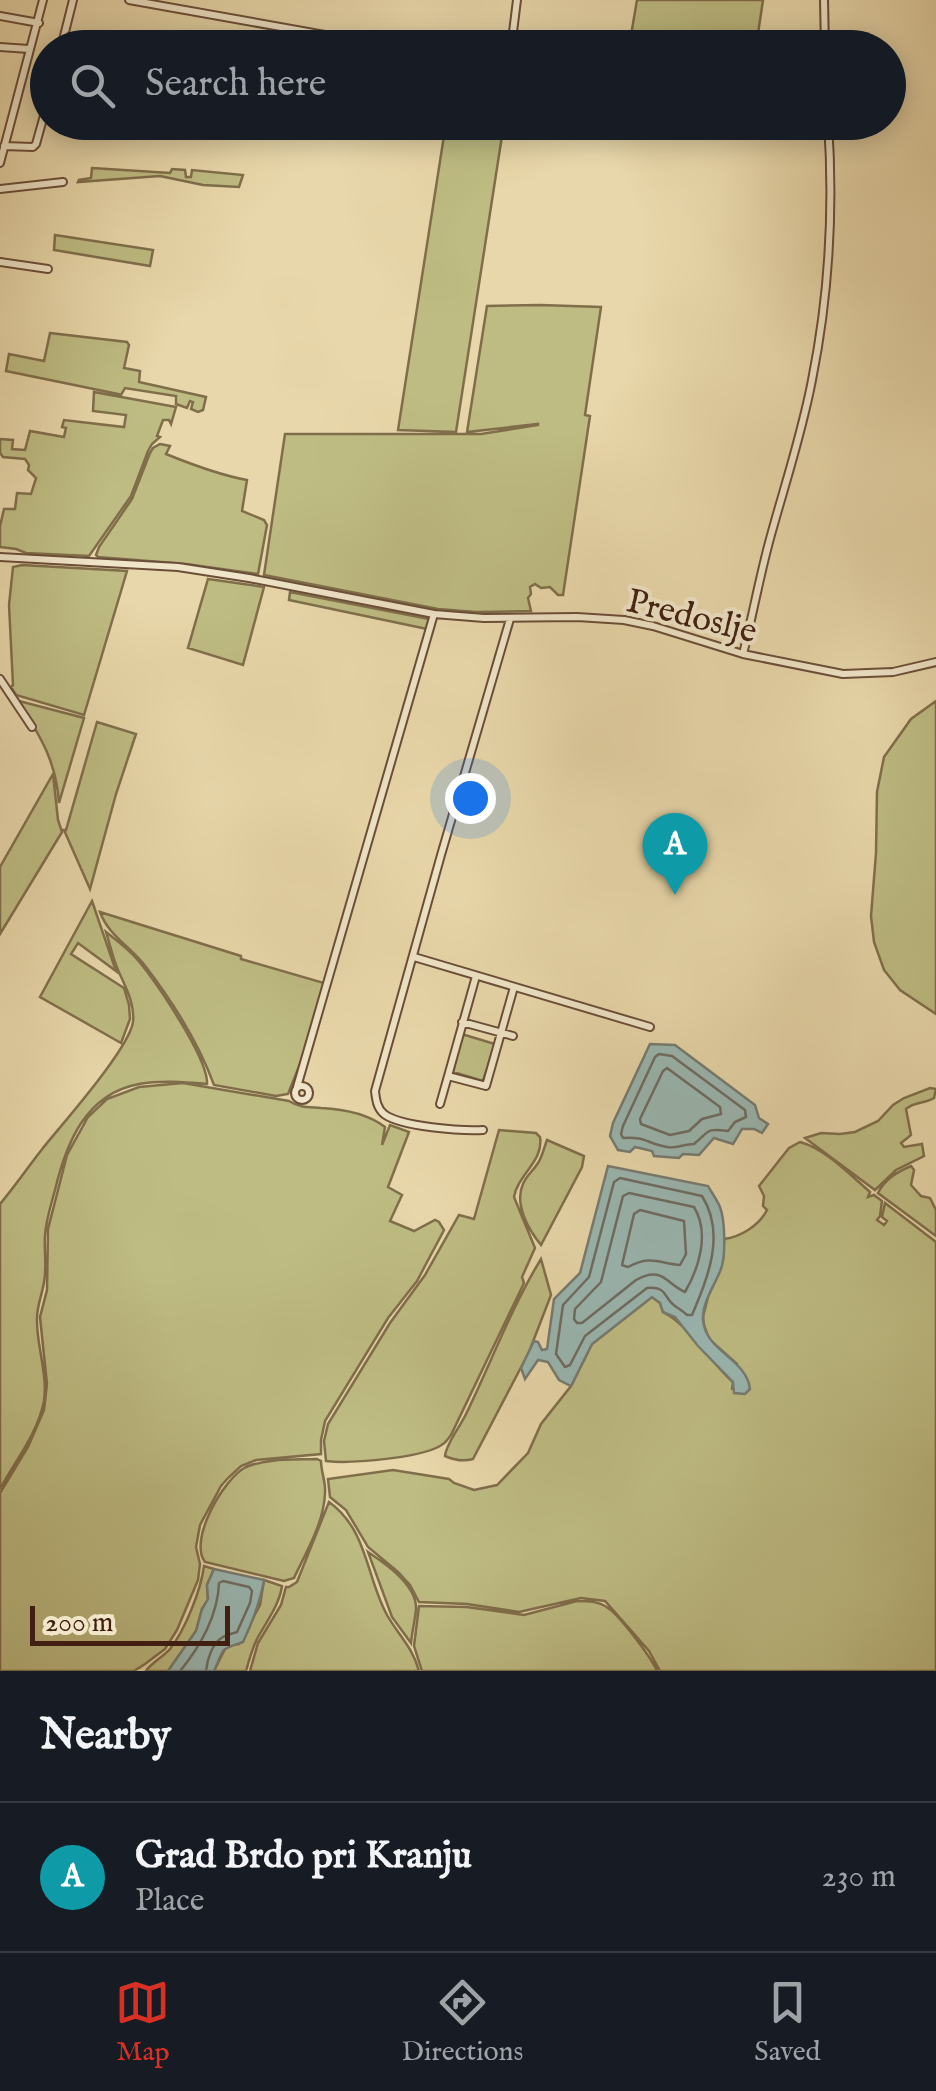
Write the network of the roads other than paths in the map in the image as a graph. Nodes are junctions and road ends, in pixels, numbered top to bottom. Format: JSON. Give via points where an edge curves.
{"nodes":[{"id":1,"x":43,"y":0,"type":"edge"},
{"id":2,"x":73,"y":0,"type":"edge"},
{"id":3,"x":128,"y":0,"type":"edge"},
{"id":4,"x":518,"y":0,"type":"edge"},
{"id":5,"x":824,"y":0,"type":"edge"},
{"id":6,"x":0,"y":16,"type":"edge"},
{"id":7,"x":38,"y":23,"type":"junction"},
{"id":8,"x":36,"y":30,"type":"edge"},
{"id":9,"x":66,"y":30,"type":"edge"},
{"id":10,"x":297,"y":30,"type":"edge"},
{"id":11,"x":513,"y":30,"type":"edge"},
{"id":12,"x":825,"y":30,"type":"edge"},
{"id":13,"x":30,"y":46,"type":"edge"},
{"id":14,"x":0,"y":47,"type":"edge"},
{"id":15,"x":29,"y":49,"type":"junction"},
{"id":16,"x":37,"y":140,"type":"edge"},
{"id":17,"x":828,"y":140,"type":"edge"},
{"id":18,"x":4,"y":146,"type":"junction"},
{"id":19,"x":0,"y":163,"type":"edge"},
{"id":20,"x":63,"y":182,"type":"dead end"},
{"id":21,"x":0,"y":189,"type":"edge"},
{"id":22,"x":0,"y":262,"type":"edge"},
{"id":23,"x":48,"y":269,"type":"dead end"},
{"id":24,"x":0,"y":557,"type":"edge"},
{"id":25,"x":434,"y":614,"type":"junction"},
{"id":26,"x":510,"y":619,"type":"junction"},
{"id":27,"x":743,"y":654,"type":"junction"},
{"id":28,"x":936,"y":662,"type":"edge"},
{"id":29,"x":0,"y":678,"type":"edge"},
{"id":30,"x":32,"y":727,"type":"dead end"},
{"id":31,"x":414,"y":957,"type":"junction"},
{"id":32,"x":476,"y":976,"type":"junction"},
{"id":33,"x":514,"y":987,"type":"junction"},
{"id":34,"x":462,"y":1022,"type":"junction"},
{"id":35,"x":650,"y":1027,"type":"dead end"},
{"id":36,"x":500,"y":1032,"type":"junction"},
{"id":37,"x":513,"y":1036,"type":"dead end"},
{"id":38,"x":448,"y":1076,"type":"junction"},
{"id":39,"x":301,"y":1087,"type":"dead end"},
{"id":40,"x":440,"y":1104,"type":"dead end"},
{"id":41,"x":484,"y":1130,"type":"dead end"}],
"edges":[{"from":1,"to":7,"type":"street"},
{"from":2,"to":9,"type":"street"},
{"from":3,"to":10,"type":"street"},
{"from":4,"to":11,"type":"street"},
{"from":5,"to":12,"type":"street"},
{"from":6,"to":7,"type":"street"},
{"from":7,"to":8,"type":"street"},
{"from":13,"to":15,"type":"street"},
{"from":14,"to":15,"type":"street"},
{"from":15,"to":18,"type":"street"},
{"from":16,"to":18,"type":"street","via":[[33,147]]},
{"from":17,"to":27,"type":"street","via":[[830,238],[816,357]]},
{"from":18,"to":19,"type":"street"},
{"from":20,"to":21,"type":"street"},
{"from":22,"to":23,"type":"street"},
{"from":24,"to":25,"type":"street","name":"Predoslje","via":[[178,567]]},
{"from":25,"to":26,"type":"street","name":"Predoslje"},
{"from":25,"to":39,"type":"street"},
{"from":26,"to":27,"type":"street","name":"Predoslje","via":[[624,620]]},
{"from":26,"to":31,"type":"street"},
{"from":27,"to":28,"type":"street","name":"Predoslje","via":[[843,674]]},
{"from":29,"to":30,"type":"street"},
{"from":31,"to":32,"type":"street"},
{"from":31,"to":41,"type":"street","via":[[376,1102],[384,1114],[401,1120]]},
{"from":32,"to":33,"type":"street"},
{"from":32,"to":34,"type":"street"},
{"from":33,"to":35,"type":"street"},
{"from":33,"to":36,"type":"street"},
{"from":34,"to":36,"type":"street"},
{"from":34,"to":38,"type":"street"},
{"from":36,"to":37,"type":"street"},
{"from":36,"to":38,"type":"street","via":[[486,1086]]},
{"from":38,"to":40,"type":"street"}]}
